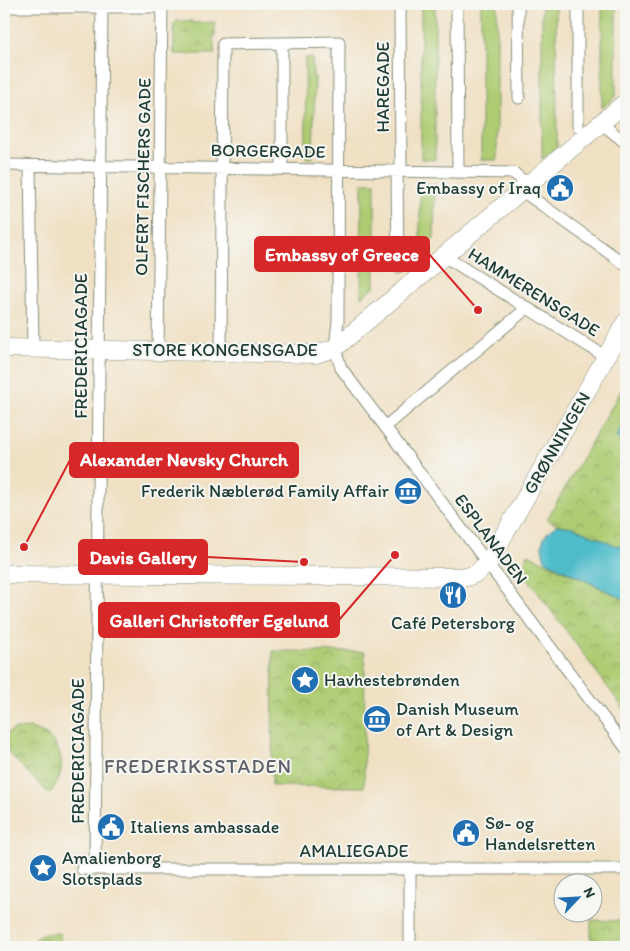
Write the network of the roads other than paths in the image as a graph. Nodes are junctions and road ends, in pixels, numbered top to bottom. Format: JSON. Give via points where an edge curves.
{"nodes":[{"id":1,"x":400,"y":4,"type":"edge"},
{"id":2,"x":457,"y":4,"type":"edge"},
{"id":3,"x":518,"y":4,"type":"edge"},
{"id":4,"x":578,"y":4,"type":"edge"},
{"id":5,"x":102,"y":5,"type":"edge"},
{"id":6,"x":162,"y":5,"type":"edge"},
{"id":7,"x":4,"y":7,"type":"edge"},
{"id":8,"x":282,"y":43,"type":"junction"},
{"id":9,"x":518,"y":98,"type":"dead end"},
{"id":10,"x":626,"y":102,"type":"edge"},
{"id":11,"x":601,"y":123,"type":"junction"},
{"id":12,"x":578,"y":126,"type":"dead end"},
{"id":13,"x":626,"y":144,"type":"edge"},
{"id":14,"x":4,"y":165,"type":"edge"},
{"id":15,"x":30,"y":166,"type":"junction"},
{"id":16,"x":100,"y":166,"type":"junction"},
{"id":17,"x":160,"y":167,"type":"junction"},
{"id":18,"x":222,"y":168,"type":"junction"},
{"id":19,"x":282,"y":168,"type":"junction"},
{"id":20,"x":339,"y":169,"type":"junction"},
{"id":21,"x":399,"y":170,"type":"junction"},
{"id":22,"x":458,"y":172,"type":"junction"},
{"id":23,"x":525,"y":188,"type":"junction"},
{"id":24,"x":444,"y":256,"type":"junction"},
{"id":25,"x":626,"y":265,"type":"edge"},
{"id":26,"x":398,"y":267,"type":"dead end"},
{"id":27,"x":526,"y":308,"type":"junction"},
{"id":28,"x":626,"y":322,"type":"edge"},
{"id":29,"x":4,"y":348,"type":"edge"},
{"id":30,"x":33,"y":348,"type":"junction"},
{"id":31,"x":335,"y":348,"type":"junction"},
{"id":32,"x":99,"y":349,"type":"junction"},
{"id":33,"x":158,"y":351,"type":"junction"},
{"id":34,"x":221,"y":352,"type":"junction"},
{"id":35,"x":606,"y":357,"type":"junction"},
{"id":36,"x":385,"y":427,"type":"junction"},
{"id":37,"x":488,"y":563,"type":"junction"},
{"id":38,"x":4,"y":574,"type":"edge"},
{"id":39,"x":97,"y":575,"type":"junction"},
{"id":40,"x":626,"y":748,"type":"edge"},
{"id":41,"x":95,"y":868,"type":"junction"},
{"id":42,"x":626,"y":868,"type":"edge"},
{"id":43,"x":82,"y":869,"type":"dead end"},
{"id":44,"x":410,"y":869,"type":"junction"},
{"id":45,"x":410,"y":947,"type":"edge"}],
"edges":[{"from":1,"to":21,"type":"street","name":"HAREGADE"},
{"from":2,"to":22,"type":"street"},
{"from":3,"to":9,"type":"street"},
{"from":4,"to":12,"type":"street"},
{"from":5,"to":6,"type":"street"},
{"from":5,"to":7,"type":"street"},
{"from":5,"to":16,"type":"street","name":"FREDERICIAGADE"},
{"from":6,"to":17,"type":"street","name":"OLFERT FISCHERS GADE"},
{"from":8,"to":18,"type":"street","via":[[223,44]]},
{"from":8,"to":19,"type":"street"},
{"from":8,"to":20,"type":"street","via":[[339,42]]},
{"from":10,"to":11,"type":"main road","name":"STORE KONGENSGADE"},
{"from":11,"to":13,"type":"street"},
{"from":11,"to":23,"type":"main road","name":"STORE KONGENSGADE"},
{"from":14,"to":15,"type":"street","name":"BORGERGADE"},
{"from":15,"to":16,"type":"street","name":"BORGERGADE"},
{"from":15,"to":30,"type":"street"},
{"from":16,"to":17,"type":"street","name":"BORGERGADE"},
{"from":16,"to":32,"type":"street","name":"FREDERICIAGADE"},
{"from":17,"to":18,"type":"street","name":"BORGERGADE"},
{"from":17,"to":33,"type":"street","name":"OLFERT FISCHERS GADE"},
{"from":18,"to":19,"type":"street","name":"BORGERGADE"},
{"from":18,"to":34,"type":"street"},
{"from":19,"to":20,"type":"street","name":"BORGERGADE"},
{"from":20,"to":21,"type":"street","name":"BORGERGADE"},
{"from":20,"to":31,"type":"street"},
{"from":21,"to":22,"type":"street","name":"BORGERGADE"},
{"from":21,"to":26,"type":"street","name":"HAREGADE"},
{"from":22,"to":23,"type":"street","name":"BORGERGADE","via":[[514,173]]},
{"from":23,"to":24,"type":"main road","name":"STORE KONGENSGADE"},
{"from":23,"to":25,"type":"street","name":"BORGERGADE"},
{"from":24,"to":27,"type":"street","name":"HAMMERENSGADE"},
{"from":24,"to":31,"type":"main road","name":"STORE KONGENSGADE"},
{"from":27,"to":35,"type":"street","name":"HAMMERENSGADE"},
{"from":27,"to":36,"type":"street"},
{"from":28,"to":35,"type":"main road","name":"GRØNNINGEN"},
{"from":29,"to":30,"type":"main road","name":"STORE KONGENSGADE"},
{"from":30,"to":32,"type":"main road","name":"STORE KONGENSGADE"},
{"from":31,"to":34,"type":"main road","name":"STORE KONGENSGADE","via":[[316,354]]},
{"from":31,"to":36,"type":"street","name":"ESPLANADEN","via":[[341,368]]},
{"from":32,"to":33,"type":"main road","name":"STORE KONGENSGADE"},
{"from":32,"to":39,"type":"street","name":"FREDERICIAGADE"},
{"from":33,"to":34,"type":"main road","name":"STORE KONGENSGADE"},
{"from":35,"to":37,"type":"main road","name":"GRØNNINGEN"},
{"from":36,"to":37,"type":"street","name":"ESPLANADEN"},
{"from":37,"to":39,"type":"main road","via":[[467,577]]},
{"from":37,"to":40,"type":"street","name":"ESPLANADEN"},
{"from":38,"to":39,"type":"main road"},
{"from":39,"to":41,"type":"street","name":"FREDERICIAGADE"},
{"from":41,"to":43,"type":"street","name":"AMALIEGADE"},
{"from":41,"to":44,"type":"street","name":"AMALIEGADE"},
{"from":42,"to":44,"type":"street","name":"AMALIEGADE"},
{"from":44,"to":45,"type":"street"}]}
